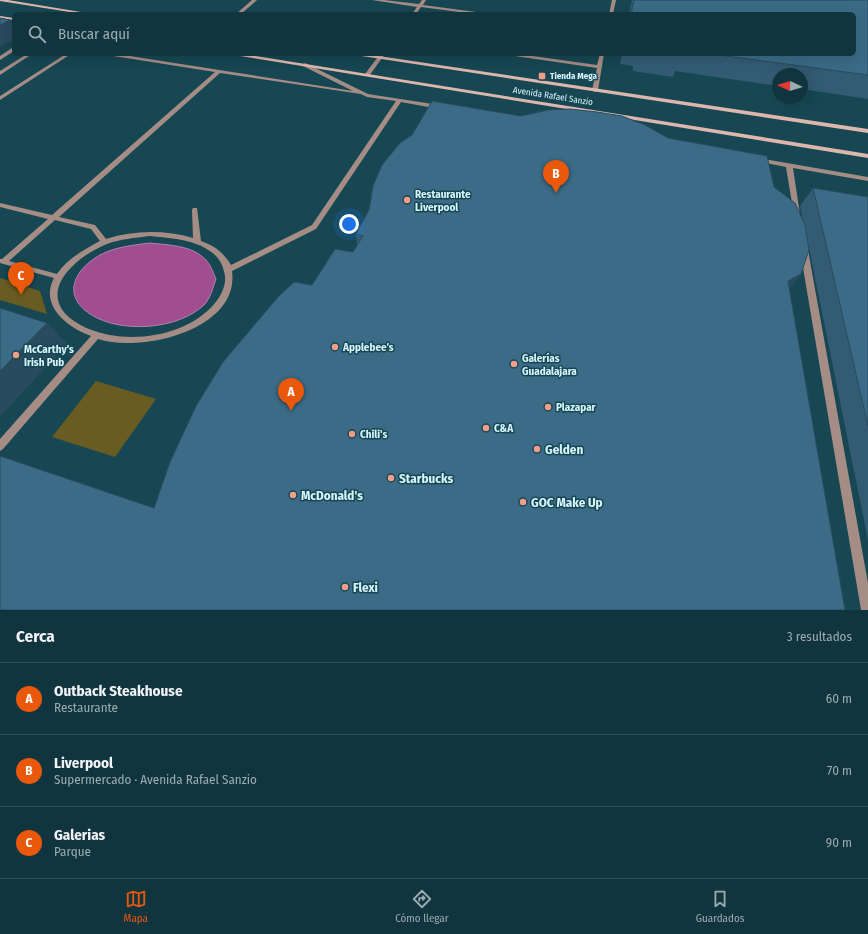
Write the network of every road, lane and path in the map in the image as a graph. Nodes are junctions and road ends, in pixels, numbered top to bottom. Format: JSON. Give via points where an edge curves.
{"nodes":[{"id":1,"x":0,"y":0,"type":"edge"},
{"id":2,"x":255,"y":0,"type":"edge"},
{"id":3,"x":374,"y":0,"type":"edge"},
{"id":4,"x":424,"y":0,"type":"edge"},
{"id":5,"x":614,"y":0,"type":"edge"},
{"id":6,"x":420,"y":6,"type":"junction"},
{"id":7,"x":450,"y":10,"type":"joint"},
{"id":8,"x":69,"y":12,"type":"edge"},
{"id":9,"x":240,"y":12,"type":"edge"},
{"id":10,"x":416,"y":12,"type":"edge"},
{"id":11,"x":467,"y":12,"type":"edge"},
{"id":12,"x":611,"y":12,"type":"edge"},
{"id":13,"x":0,"y":17,"type":"edge"},
{"id":14,"x":12,"y":20,"type":"edge"},
{"id":15,"x":12,"y":51,"type":"edge"},
{"id":16,"x":27,"y":56,"type":"edge"},
{"id":17,"x":66,"y":56,"type":"edge"},
{"id":18,"x":120,"y":56,"type":"edge"},
{"id":19,"x":247,"y":56,"type":"edge"},
{"id":20,"x":382,"y":56,"type":"edge"},
{"id":21,"x":522,"y":56,"type":"edge"},
{"id":22,"x":602,"y":56,"type":"edge"},
{"id":23,"x":0,"y":58,"type":"edge"},
{"id":24,"x":305,"y":65,"type":"junction"},
{"id":25,"x":599,"y":67,"type":"junction"},
{"id":26,"x":219,"y":71,"type":"junction"},
{"id":27,"x":0,"y":72,"type":"edge"},
{"id":28,"x":367,"y":75,"type":"junction"},
{"id":29,"x":595,"y":90,"type":"junction"},
{"id":30,"x":367,"y":95,"type":"junction"},
{"id":31,"x":0,"y":98,"type":"edge"},
{"id":32,"x":399,"y":101,"type":"junction"},
{"id":33,"x":444,"y":108,"type":"edge"},
{"id":34,"x":868,"y":131,"type":"edge"},
{"id":35,"x":868,"y":156,"type":"edge"},
{"id":36,"x":750,"y":158,"type":"edge"},
{"id":37,"x":789,"y":165,"type":"junction"},
{"id":38,"x":868,"y":179,"type":"edge"},
{"id":39,"x":0,"y":205,"type":"edge"},
{"id":40,"x":195,"y":210,"type":"dead end"},
{"id":41,"x":53,"y":217,"type":"junction"},
{"id":42,"x":799,"y":223,"type":"edge"},
{"id":43,"x":802,"y":238,"type":"edge"},
{"id":44,"x":197,"y":241,"type":"junction"},
{"id":45,"x":105,"y":242,"type":"junction"},
{"id":46,"x":2,"y":261,"type":"edge"},
{"id":47,"x":230,"y":269,"type":"junction"},
{"id":48,"x":59,"y":277,"type":"junction"},
{"id":49,"x":96,"y":336,"type":"junction"},
{"id":50,"x":0,"y":446,"type":"edge"},
{"id":51,"x":868,"y":610,"type":"edge"}],
"edges":[{"from":1,"to":8,"type":"main road"},
{"from":2,"to":9,"type":"lane"},
{"from":3,"to":6,"type":"lane"},
{"from":4,"to":6,"type":"lane"},
{"from":5,"to":12,"type":"lane"},
{"from":6,"to":7,"type":"lane"},
{"from":6,"to":10,"type":"lane"},
{"from":7,"to":11,"type":"lane"},
{"from":13,"to":14,"type":"main road"},
{"from":15,"to":23,"type":"lane"},
{"from":16,"to":27,"type":"lane"},
{"from":17,"to":31,"type":"lane"},
{"from":18,"to":26,"type":"lane"},
{"from":19,"to":24,"type":"main road","name":"Avenida Rafael Sanzio"},
{"from":20,"to":28,"type":"lane"},
{"from":20,"to":29,"type":"main road","name":"Avenida Rafael Sanzio"},
{"from":21,"to":25,"type":"lane"},
{"from":22,"to":25,"type":"lane"},
{"from":24,"to":28,"type":"main road","name":"Avenida Rafael Sanzio"},
{"from":24,"to":30,"type":"lane"},
{"from":25,"to":29,"type":"lane"},
{"from":26,"to":30,"type":"lane"},
{"from":26,"to":41,"type":"lane"},
{"from":28,"to":35,"type":"main road","name":"Avenida Rafael Sanzio"},
{"from":29,"to":34,"type":"main road","name":"Avenida Rafael Sanzio"},
{"from":30,"to":32,"type":"lane"},
{"from":32,"to":33,"type":"lane"},
{"from":32,"to":47,"type":"lane","via":[[314,228]]},
{"from":36,"to":37,"type":"lane"},
{"from":37,"to":38,"type":"lane"},
{"from":37,"to":42,"type":"lane"},
{"from":39,"to":41,"type":"lane"},
{"from":40,"to":44,"type":"lane"},
{"from":41,"to":45,"type":"lane","via":[[93,226]]},
{"from":41,"to":46,"type":"lane"},
{"from":43,"to":51,"type":"lane"},
{"from":44,"to":45,"type":"lane","via":[[149,234],[126,236]]},
{"from":44,"to":47,"type":"lane","via":[[220,255]]},
{"from":45,"to":48,"type":"lane","via":[[69,264]]},
{"from":46,"to":48,"type":"lane"},
{"from":47,"to":49,"type":"lane","via":[[229,287],[220,303],[206,317],[185,329],[136,340]]},
{"from":48,"to":49,"type":"lane","via":[[54,299],[62,313],[73,326]]},
{"from":49,"to":50,"type":"lane"}]}
